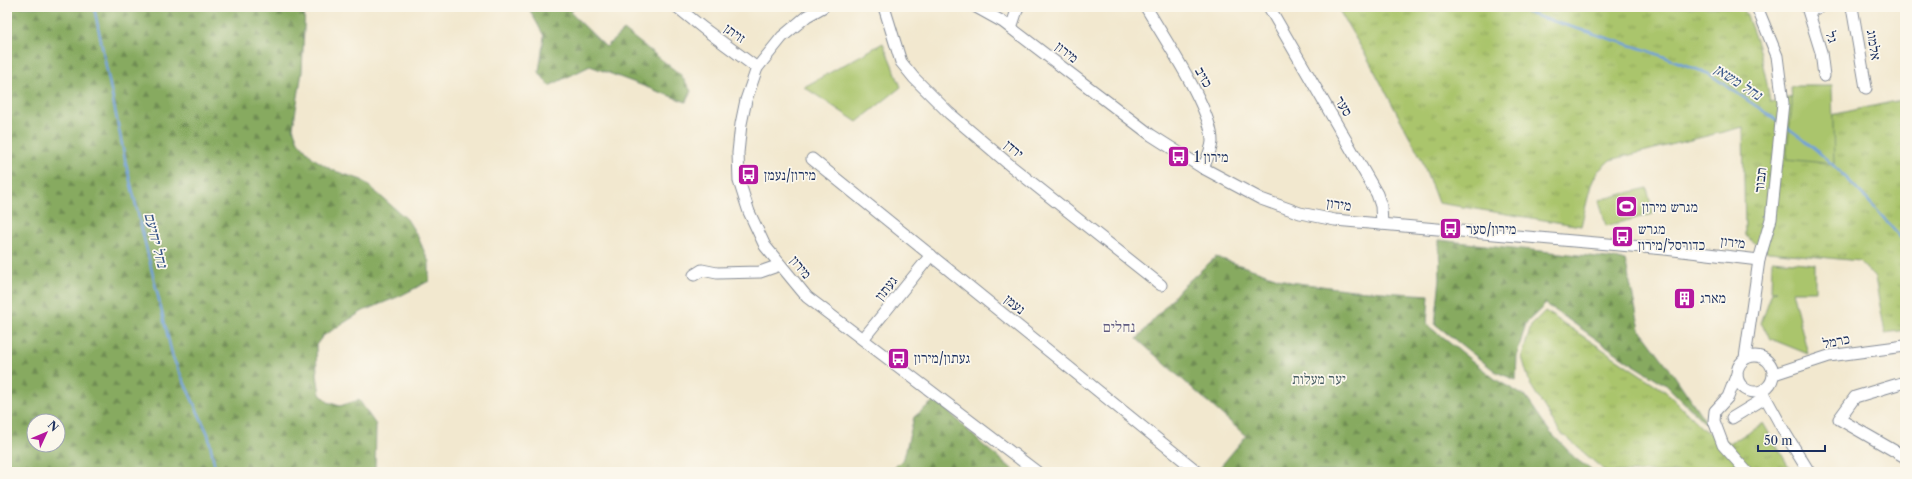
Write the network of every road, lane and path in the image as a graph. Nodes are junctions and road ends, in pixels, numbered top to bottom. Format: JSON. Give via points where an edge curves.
{"nodes":[{"id":1,"x":678,"y":7,"type":"edge"},
{"id":2,"x":823,"y":7,"type":"edge"},
{"id":3,"x":884,"y":7,"type":"edge"},
{"id":4,"x":976,"y":7,"type":"edge"},
{"id":5,"x":1018,"y":7,"type":"edge"},
{"id":6,"x":1146,"y":7,"type":"edge"},
{"id":7,"x":1269,"y":7,"type":"edge"},
{"id":8,"x":1757,"y":7,"type":"edge"},
{"id":9,"x":1820,"y":7,"type":"edge"},
{"id":10,"x":1852,"y":7,"type":"edge"},
{"id":11,"x":1808,"y":9,"type":"edge"},
{"id":12,"x":1011,"y":28,"type":"junction"},
{"id":13,"x":757,"y":68,"type":"junction"},
{"id":14,"x":1824,"y":76,"type":"dead end"},
{"id":15,"x":1866,"y":88,"type":"dead end"},
{"id":16,"x":812,"y":159,"type":"dead end"},
{"id":17,"x":1203,"y":168,"type":"junction"},
{"id":18,"x":1382,"y":224,"type":"junction"},
{"id":19,"x":932,"y":255,"type":"junction"},
{"id":20,"x":1759,"y":260,"type":"junction"},
{"id":21,"x":780,"y":265,"type":"junction"},
{"id":22,"x":694,"y":275,"type":"dead end"},
{"id":23,"x":1161,"y":285,"type":"dead end"},
{"id":24,"x":863,"y":339,"type":"junction"},
{"id":25,"x":1905,"y":346,"type":"edge"},
{"id":26,"x":1745,"y":358,"type":"junction"},
{"id":27,"x":1737,"y":374,"type":"junction"},
{"id":28,"x":1774,"y":374,"type":"junction"},
{"id":29,"x":1905,"y":382,"type":"edge"},
{"id":30,"x":1750,"y":392,"type":"junction"},
{"id":31,"x":1764,"y":394,"type":"junction"},
{"id":32,"x":1728,"y":397,"type":"junction"},
{"id":33,"x":1732,"y":418,"type":"dead end"},
{"id":34,"x":1905,"y":457,"type":"edge"},
{"id":35,"x":1037,"y":472,"type":"edge"},
{"id":36,"x":1198,"y":472,"type":"edge"},
{"id":37,"x":1747,"y":472,"type":"edge"},
{"id":38,"x":1809,"y":472,"type":"edge"}],
"edges":[{"from":1,"to":13,"type":"street","name":"זויתן"},
{"from":2,"to":13,"type":"street","name":"מירון","via":[[807,16],[782,37]]},
{"from":3,"to":23,"type":"street","name":"ירדן","via":[[901,62],[914,78],[949,113],[1011,166]]},
{"from":4,"to":12,"type":"street","name":"מירון"},
{"from":5,"to":12,"type":"street"},
{"from":6,"to":17,"type":"street","name":"כזיב","via":[[1198,97],[1209,122],[1212,141]]},
{"from":7,"to":18,"type":"street","name":"סער","via":[[1377,194]]},
{"from":8,"to":20,"type":"street","name":"תבור","via":[[1777,56],[1783,103],[1772,219]]},
{"from":9,"to":11,"type":"street"},
{"from":10,"to":15,"type":"street","name":"אלמוג"},
{"from":11,"to":14,"type":"street","name":"גל","via":[[1821,52]]},
{"from":12,"to":17,"type":"street","name":"מירון","via":[[1151,135]]},
{"from":13,"to":21,"type":"street","name":"מירון","via":[[741,124],[739,181],[748,212],[764,246]]},
{"from":16,"to":19,"type":"street","name":"נעמן"},
{"from":17,"to":18,"type":"street","name":"מירון","via":[[1261,199],[1300,213],[1334,220]]},
{"from":18,"to":20,"type":"street","name":"מירון","via":[[1665,249]]},
{"from":19,"to":24,"type":"street","name":"געתון"},
{"from":19,"to":36,"type":"street","name":"נעמן"},
{"from":20,"to":26,"type":"street","name":"תבור"},
{"from":21,"to":22,"type":"street","via":[[760,272],[717,273],[702,270]]},
{"from":21,"to":24,"type":"street","name":"מירון","via":[[807,298]]},
{"from":24,"to":35,"type":"street","name":"מירון"},
{"from":25,"to":28,"type":"street","name":"כרמל","via":[[1829,356]]},
{"from":26,"to":27,"type":"street"},
{"from":26,"to":28,"type":"street","via":[[1756,356],[1766,359]]},
{"from":27,"to":30,"type":"street","via":[[1741,385]]},
{"from":27,"to":32,"type":"street"},
{"from":28,"to":31,"type":"street"},
{"from":29,"to":34,"type":"street","via":[[1856,397],[1839,418]]},
{"from":30,"to":31,"type":"street"},
{"from":30,"to":32,"type":"street"},
{"from":31,"to":33,"type":"street"},
{"from":31,"to":38,"type":"street"},
{"from":32,"to":37,"type":"street","via":[[1715,411],[1714,421],[1723,445]]}]}
